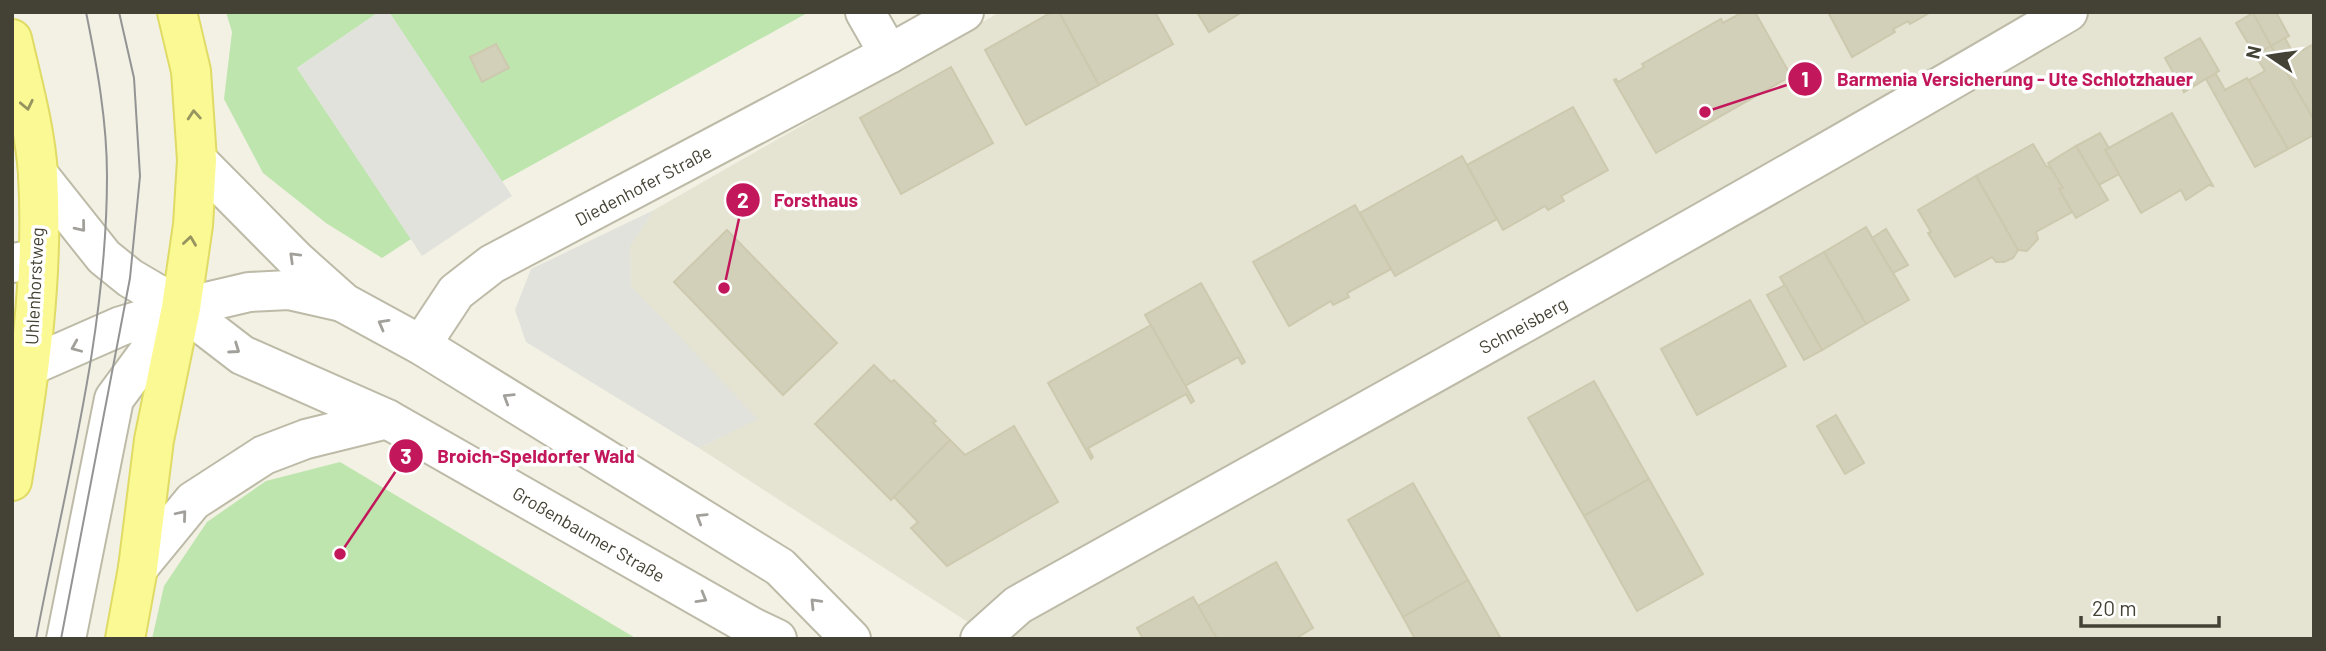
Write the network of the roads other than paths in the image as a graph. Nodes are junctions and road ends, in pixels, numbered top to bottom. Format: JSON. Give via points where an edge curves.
{"nodes":[{"id":1,"x":177,"y":12,"type":"edge"},
{"id":2,"x":865,"y":12,"type":"edge"},
{"id":3,"x":964,"y":12,"type":"edge"},
{"id":4,"x":2068,"y":12,"type":"edge"},
{"id":5,"x":12,"y":39,"type":"edge"},
{"id":6,"x":889,"y":54,"type":"junction"},
{"id":7,"x":197,"y":160,"type":"junction"},
{"id":8,"x":38,"y":174,"type":"junction"},
{"id":9,"x":25,"y":261,"type":"edge"},
{"id":10,"x":345,"y":303,"type":"junction"},
{"id":11,"x":181,"y":308,"type":"junction"},
{"id":12,"x":121,"y":326,"type":"junction"},
{"id":13,"x":421,"y":345,"type":"junction"},
{"id":14,"x":30,"y":366,"type":"junction"},
{"id":15,"x":387,"y":419,"type":"junction"},
{"id":16,"x":12,"y":481,"type":"edge"},
{"id":17,"x":138,"y":568,"type":"junction"},
{"id":18,"x":43,"y":639,"type":"edge"},
{"id":19,"x":66,"y":639,"type":"edge"},
{"id":20,"x":125,"y":639,"type":"edge"},
{"id":21,"x":777,"y":639,"type":"edge"},
{"id":22,"x":851,"y":639,"type":"edge"},
{"id":23,"x":980,"y":639,"type":"edge"}],
"edges":[{"from":7,"to":1,"type":"main road","one_way":true,"via":[[191,71]]},
{"from":2,"to":6,"type":"street"},
{"from":3,"to":6,"type":"street","name":"Diedenhofer Straße"},
{"from":4,"to":23,"type":"street","name":"Schneisberg","via":[[1717,215],[1018,605]]},
{"from":5,"to":8,"type":"main road","one_way":true},
{"from":6,"to":13,"type":"street","name":"Diedenhofer Straße","via":[[492,264],[456,292]]},
{"from":10,"to":7,"type":"street","one_way":true},
{"from":11,"to":7,"type":"main road","one_way":true},
{"from":8,"to":9,"type":"main road","name":"Uhlenhorstweg"},
{"from":8,"to":11,"type":"street","name":"Großenbaumer Straße","one_way":true,"via":[[104,257]]},
{"from":9,"to":14,"type":"main road","name":"Uhlenhorstweg"},
{"from":10,"to":11,"type":"street","via":[[289,290],[249,292]]},
{"from":13,"to":10,"type":"street","one_way":true},
{"from":11,"to":12,"type":"street"},
{"from":11,"to":15,"type":"street","name":"Großenbaumer Straße","one_way":true,"via":[[242,355]]},
{"from":11,"to":17,"type":"main road","via":[[154,440]]},
{"from":11,"to":19,"type":"street","via":[[114,399]]},
{"from":12,"to":14,"type":"street","one_way":true},
{"from":12,"to":18,"type":"street","via":[[79,446]]},
{"from":22,"to":13,"type":"street","one_way":true,"via":[[780,567]]},
{"from":14,"to":16,"type":"main road","name":"Uhlenhorstweg"},
{"from":17,"to":15,"type":"street","one_way":true,"via":[[193,501],[264,455],[306,439]]},
{"from":15,"to":21,"type":"street","name":"Großenbaumer Straße","one_way":true},
{"from":17,"to":20,"type":"main road"}]}
